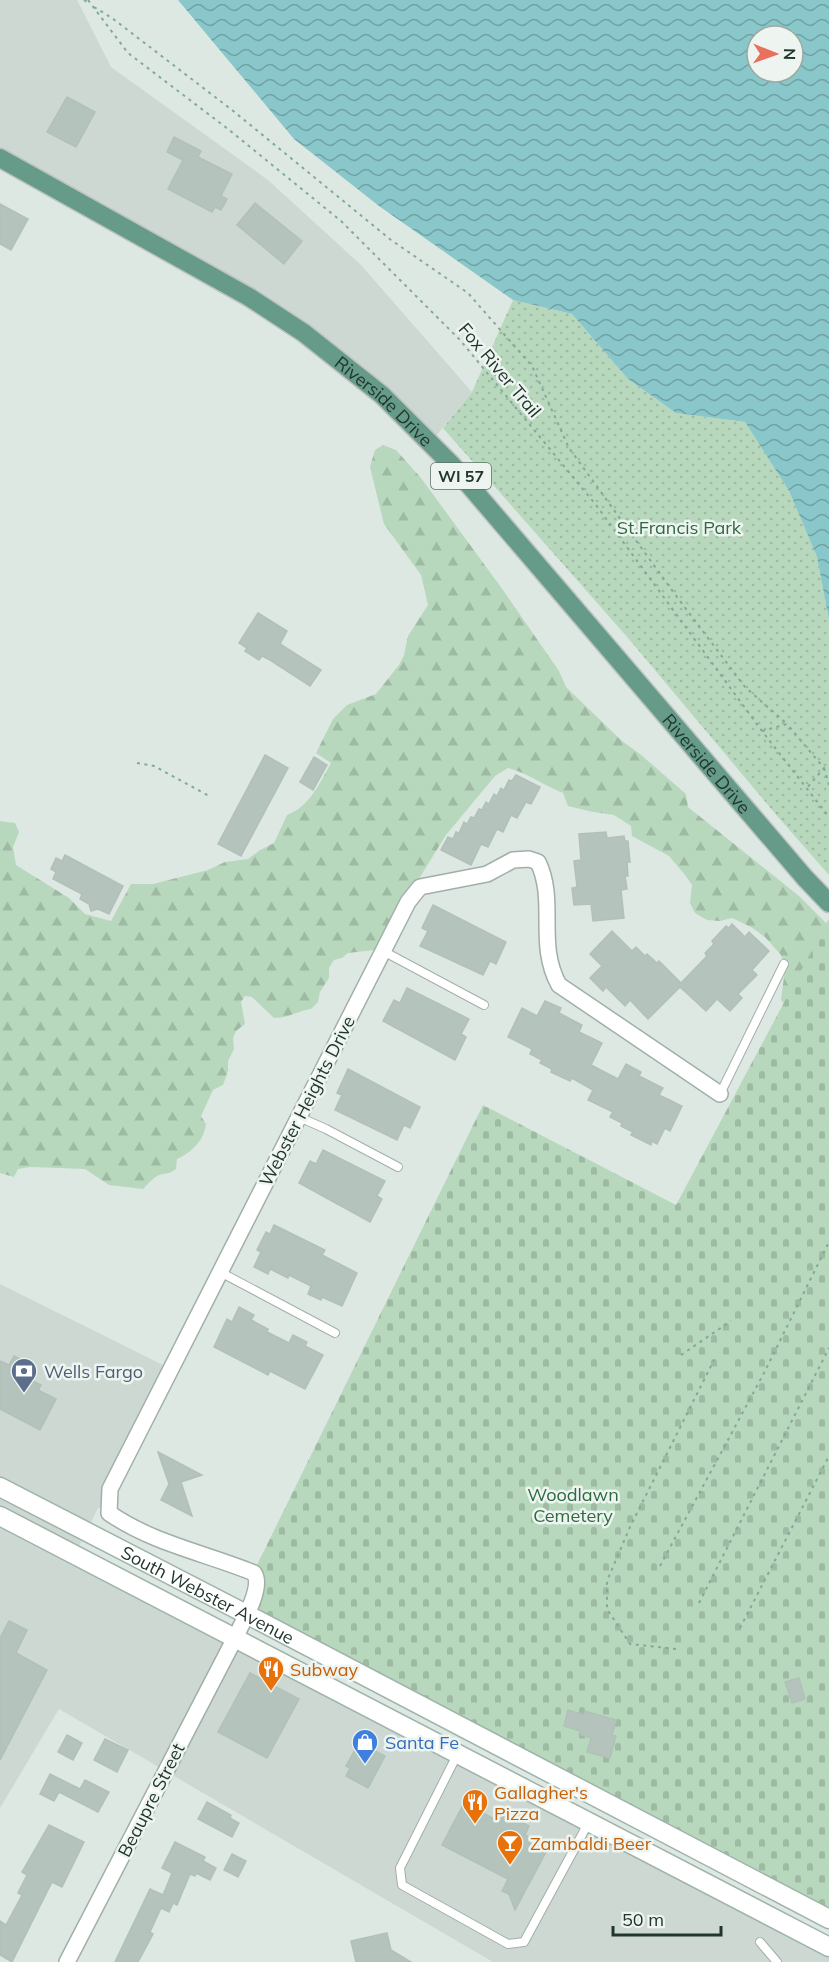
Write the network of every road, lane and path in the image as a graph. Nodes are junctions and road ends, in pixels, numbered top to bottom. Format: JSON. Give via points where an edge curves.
{"nodes":[{"id":1,"x":86,"y":0,"type":"edge"},
{"id":2,"x":91,"y":5,"type":"junction"},
{"id":3,"x":0,"y":158,"type":"edge"},
{"id":4,"x":787,"y":724,"type":"junction"},
{"id":5,"x":762,"y":731,"type":"junction"},
{"id":6,"x":137,"y":763,"type":"dead end"},
{"id":7,"x":824,"y":768,"type":"junction"},
{"id":8,"x":829,"y":785,"type":"edge"},
{"id":9,"x":806,"y":789,"type":"junction"},
{"id":10,"x":212,"y":797,"type":"dead end"},
{"id":11,"x":829,"y":818,"type":"edge"},
{"id":12,"x":829,"y":903,"type":"edge"},
{"id":13,"x":383,"y":951,"type":"junction"},
{"id":14,"x":784,"y":964,"type":"dead end"},
{"id":15,"x":484,"y":1005,"type":"dead end"},
{"id":16,"x":720,"y":1094,"type":"joint"},
{"id":17,"x":299,"y":1117,"type":"junction"},
{"id":18,"x":398,"y":1167,"type":"dead end"},
{"id":19,"x":829,"y":1242,"type":"edge"},
{"id":20,"x":220,"y":1272,"type":"junction"},
{"id":21,"x":730,"y":1322,"type":"dead end"},
{"id":22,"x":335,"y":1333,"type":"dead end"},
{"id":23,"x":829,"y":1348,"type":"edge"},
{"id":24,"x":681,"y":1355,"type":"dead end"},
{"id":25,"x":714,"y":1360,"type":"dead end"},
{"id":26,"x":829,"y":1456,"type":"edge"},
{"id":27,"x":0,"y":1487,"type":"edge"},
{"id":28,"x":0,"y":1516,"type":"edge"},
{"id":29,"x":660,"y":1566,"type":"dead end"},
{"id":30,"x":699,"y":1603,"type":"dead end"},
{"id":31,"x":246,"y":1614,"type":"junction"},
{"id":32,"x":740,"y":1628,"type":"dead end"},
{"id":33,"x":235,"y":1638,"type":"junction"},
{"id":34,"x":676,"y":1649,"type":"dead end"},
{"id":35,"x":457,"y":1755,"type":"junction"},
{"id":36,"x":588,"y":1821,"type":"junction"},
{"id":37,"x":829,"y":1920,"type":"edge"},
{"id":38,"x":760,"y":1942,"type":"dead end"},
{"id":39,"x":829,"y":1947,"type":"edge"},
{"id":40,"x":67,"y":1962,"type":"edge"},
{"id":41,"x":777,"y":1962,"type":"edge"}],
"edges":[{"from":1,"to":2,"type":"path","name":"Fox River Trail"},
{"from":2,"to":4,"type":"path","via":[[232,110],[392,240],[468,293],[532,366],[569,447],[674,593],[745,687]]},
{"from":2,"to":5,"type":"path","name":"Fox River Trail","via":[[128,52],[340,221],[459,340],[596,505]]},
{"from":3,"to":12,"type":"main road","name":"Riverside Drive","number":"WI 57","via":[[249,297],[304,333],[381,395],[452,465]]},
{"from":4,"to":5,"type":"path"},
{"from":4,"to":7,"type":"path"},
{"from":5,"to":9,"type":"path","name":"Fox River Trail"},
{"from":6,"to":10,"type":"path","via":[[154,766]]},
{"from":7,"to":8,"type":"path"},
{"from":7,"to":9,"type":"path"},
{"from":9,"to":11,"type":"path","name":"Fox River Trail"},
{"from":13,"to":15,"type":"lane"},
{"from":13,"to":16,"type":"street","name":"Webster Heights Drive","via":[[420,887],[487,874],[513,860],[538,862],[545,876],[548,958],[559,986]]},
{"from":13,"to":17,"type":"street","name":"Webster Heights Drive"},
{"from":14,"to":16,"type":"lane"},
{"from":17,"to":18,"type":"lane"},
{"from":17,"to":20,"type":"street","name":"Webster Heights Drive"},
{"from":19,"to":29,"type":"path"},
{"from":20,"to":22,"type":"lane"},
{"from":20,"to":31,"type":"street","name":"Webster Heights Drive","via":[[111,1489],[109,1514],[163,1542],[254,1572],[255,1593]]},
{"from":21,"to":24,"type":"path"},
{"from":23,"to":30,"type":"path"},
{"from":25,"to":34,"type":"path","via":[[607,1581],[607,1609],[630,1644]]},
{"from":26,"to":32,"type":"path"},
{"from":27,"to":31,"type":"main road","name":"South Webster Avenue"},
{"from":28,"to":33,"type":"main road","name":"South Webster Avenue"},
{"from":31,"to":33,"type":"street","name":"Webster Heights Drive"},
{"from":31,"to":37,"type":"main road","name":"South Webster Avenue"},
{"from":33,"to":35,"type":"main road","name":"South Webster Avenue"},
{"from":33,"to":40,"type":"street","name":"Beaupre Street"},
{"from":35,"to":36,"type":"main road","name":"South Webster Avenue"},
{"from":35,"to":36,"type":"lane","via":[[399,1868],[402,1885],[508,1944],[524,1942]]},
{"from":36,"to":39,"type":"main road","name":"South Webster Avenue"},
{"from":38,"to":41,"type":"lane"}]}
